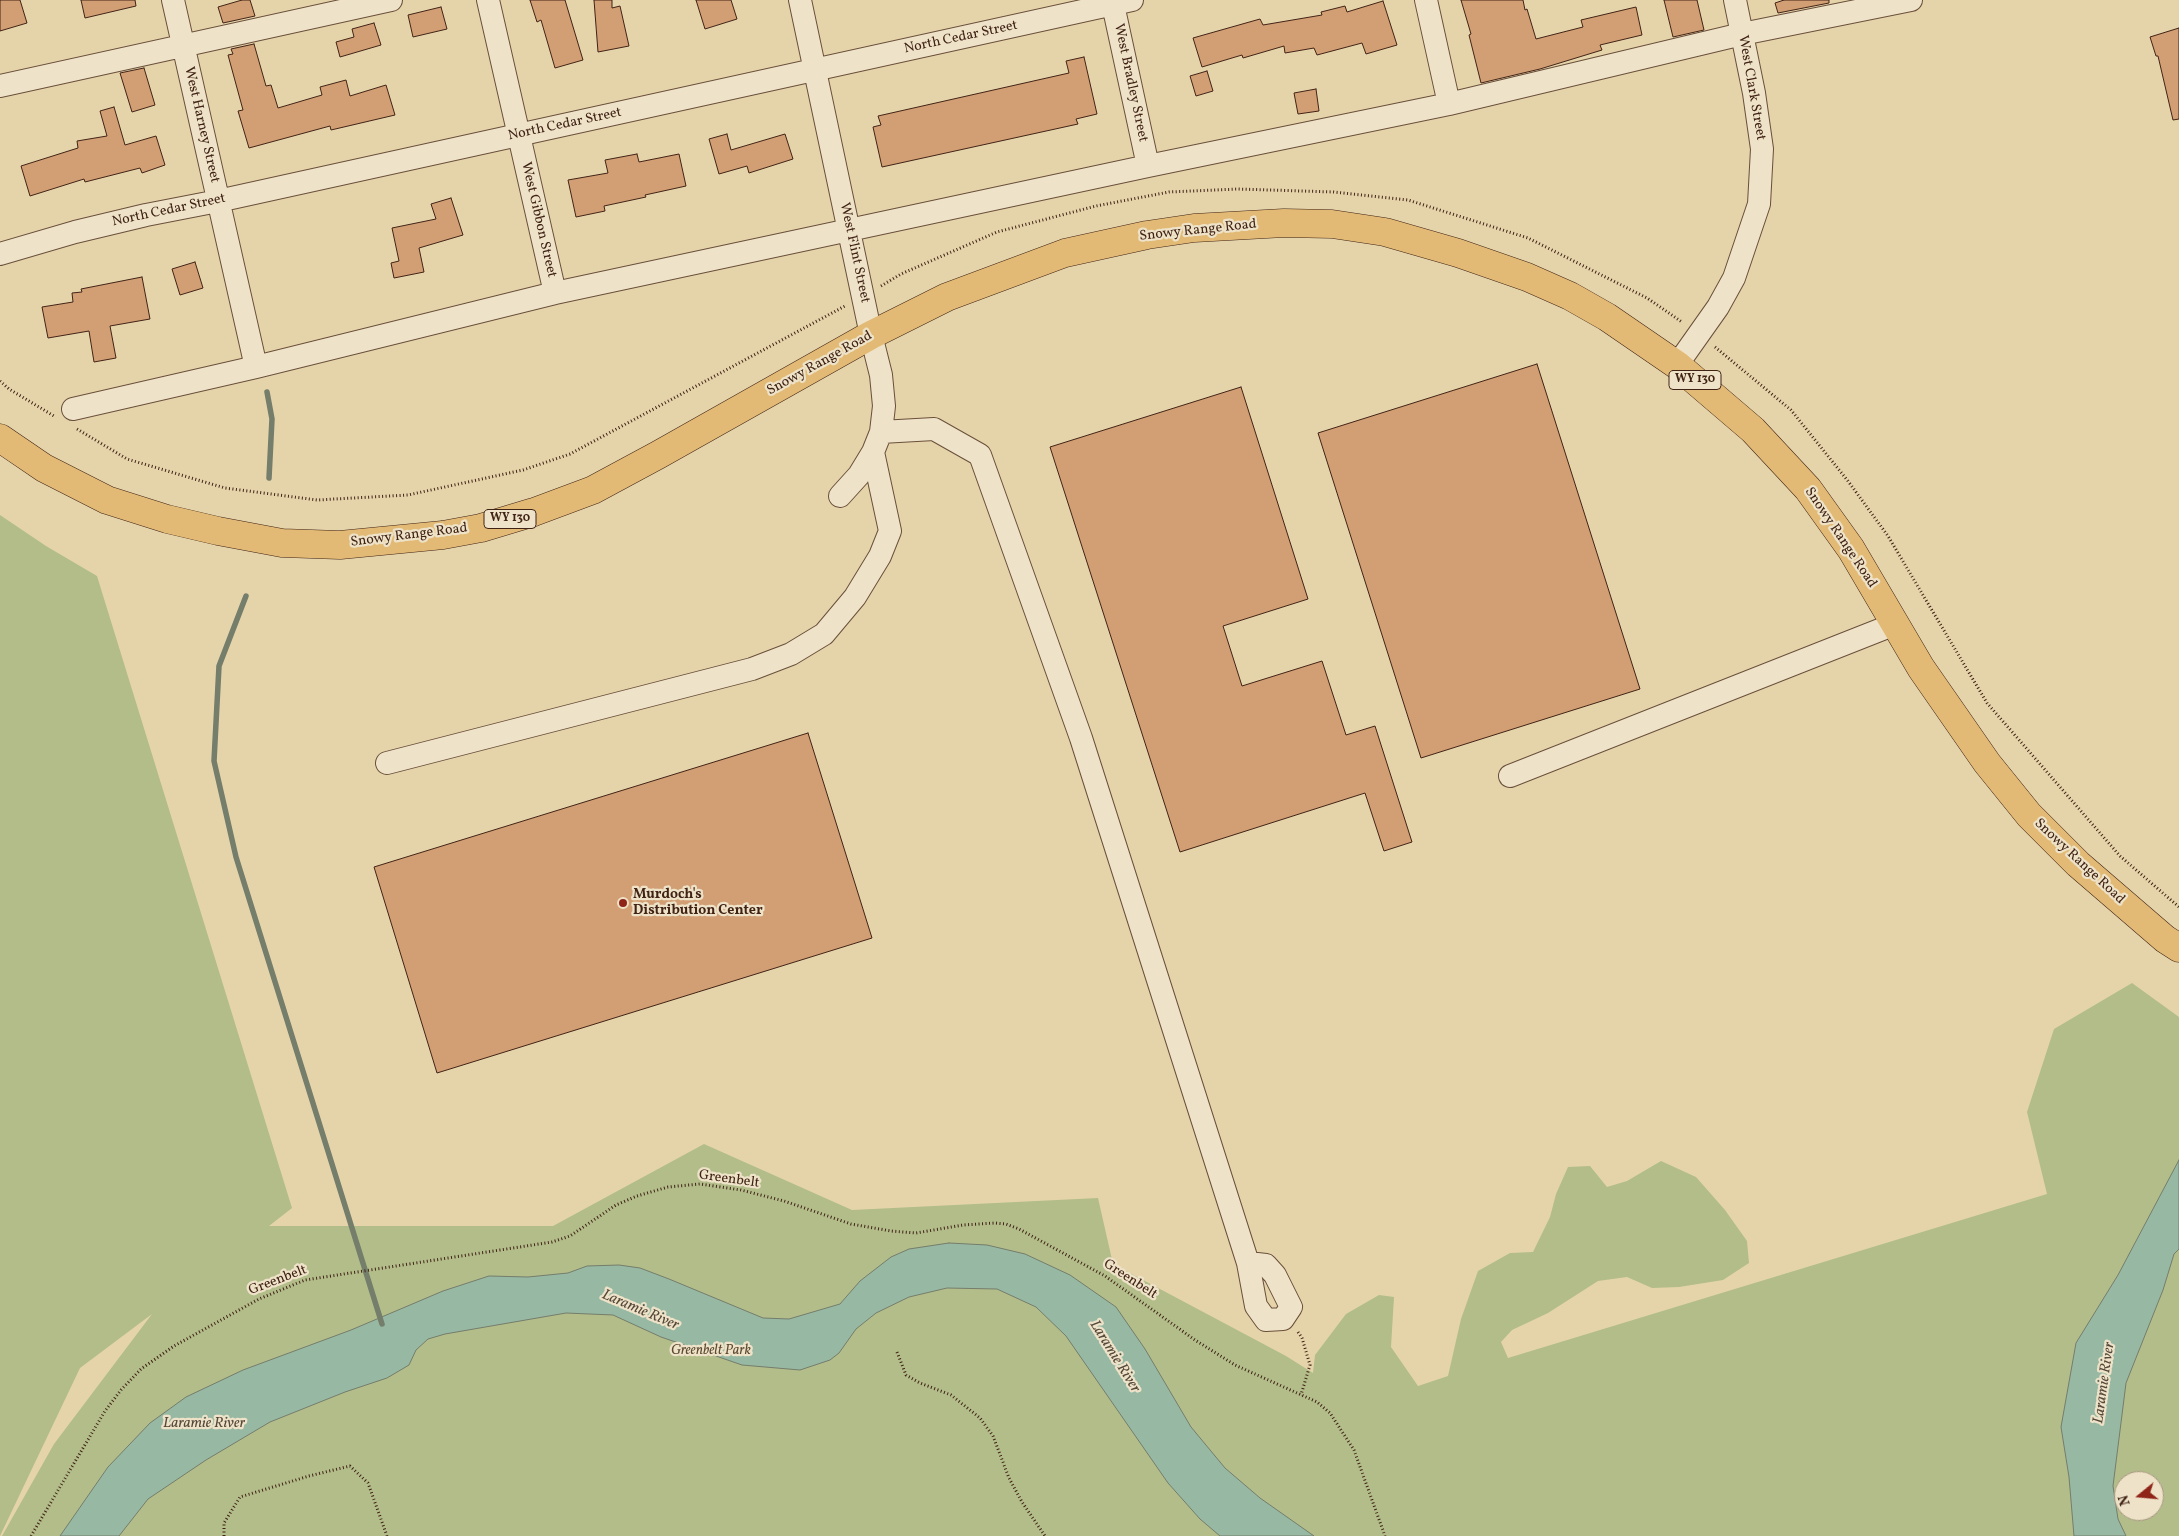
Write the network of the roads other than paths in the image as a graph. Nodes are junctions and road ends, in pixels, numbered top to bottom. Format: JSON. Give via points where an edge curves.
{"nodes":[{"id":1,"x":173,"y":0,"type":"edge"},
{"id":2,"x":391,"y":0,"type":"edge"},
{"id":3,"x":488,"y":0,"type":"edge"},
{"id":4,"x":800,"y":0,"type":"edge"},
{"id":5,"x":1426,"y":0,"type":"edge"},
{"id":6,"x":1735,"y":0,"type":"edge"},
{"id":7,"x":1911,"y":0,"type":"edge"},
{"id":8,"x":1119,"y":1,"type":"edge"},
{"id":9,"x":1742,"y":34,"type":"junction"},
{"id":10,"x":183,"y":46,"type":"junction"},
{"id":11,"x":815,"y":70,"type":"junction"},
{"id":12,"x":0,"y":86,"type":"edge"},
{"id":13,"x":1449,"y":104,"type":"junction"},
{"id":14,"x":518,"y":136,"type":"junction"},
{"id":15,"x":1148,"y":166,"type":"junction"},
{"id":16,"x":218,"y":201,"type":"junction"},
{"id":17,"x":849,"y":229,"type":"junction"},
{"id":18,"x":0,"y":254,"type":"edge"},
{"id":19,"x":555,"y":293,"type":"junction"},
{"id":20,"x":871,"y":335,"type":"junction"},
{"id":21,"x":1677,"y":365,"type":"junction"},
{"id":22,"x":256,"y":367,"type":"junction"},
{"id":23,"x":70,"y":419,"type":"road end"},
{"id":24,"x":0,"y":438,"type":"edge"},
{"id":25,"x":877,"y":442,"type":"junction"},
{"id":26,"x":840,"y":496,"type":"dead end"},
{"id":27,"x":1895,"y":624,"type":"junction"},
{"id":28,"x":387,"y":763,"type":"dead end"},
{"id":29,"x":1510,"y":776,"type":"dead end"},
{"id":30,"x":2179,"y":948,"type":"edge"},
{"id":31,"x":1248,"y":1263,"type":"junction"}],
"edges":[{"from":1,"to":10,"type":"street","name":"West Harney Street"},
{"from":2,"to":10,"type":"street"},
{"from":3,"to":14,"type":"street","name":"West Gibbon Street"},
{"from":4,"to":11,"type":"street","name":"West Flint Street"},
{"from":5,"to":13,"type":"street"},
{"from":6,"to":9,"type":"street","name":"West Clark Street"},
{"from":7,"to":9,"type":"street"},
{"from":8,"to":11,"type":"street","name":"North Cedar Street"},
{"from":8,"to":15,"type":"street","name":"West Bradley Street"},
{"from":9,"to":13,"type":"street"},
{"from":9,"to":21,"type":"street","name":"West Clark Street","via":[[1762,149],[1759,204],[1734,278]]},
{"from":10,"to":12,"type":"street"},
{"from":10,"to":16,"type":"street","name":"West Harney Street"},
{"from":11,"to":14,"type":"street","name":"North Cedar Street"},
{"from":11,"to":17,"type":"street","name":"West Flint Street"},
{"from":13,"to":15,"type":"street"},
{"from":14,"to":16,"type":"street","name":"North Cedar Street"},
{"from":14,"to":19,"type":"street","name":"West Gibbon Street"},
{"from":15,"to":17,"type":"street"},
{"from":16,"to":18,"type":"street","name":"North Cedar Street","via":[[74,232]]},
{"from":16,"to":22,"type":"street","name":"West Harney Street"},
{"from":17,"to":19,"type":"street"},
{"from":17,"to":20,"type":"street","name":"West Flint Street"},
{"from":19,"to":22,"type":"street"},
{"from":20,"to":21,"type":"main road","name":"Snowy Range Road","number":"WY 130","via":[[987,281],[1104,243],[1194,228],[1332,224],[1385,232],[1527,277],[1607,317]]},
{"from":20,"to":24,"type":"main road","name":"Snowy Range Road","number":"WY 130","via":[[593,490],[481,528],[405,540],[340,544],[282,542],[167,519],[107,500],[74,484]]},
{"from":20,"to":25,"type":"street","name":"West Flint Street","via":[[881,375],[884,406]]},
{"from":21,"to":27,"type":"main road","name":"Snowy Range Road","number":"WY 130","via":[[1754,430],[1808,489],[1851,549]]},
{"from":22,"to":23,"type":"street"},
{"from":25,"to":26,"type":"street","name":"West Flint Street","via":[[859,475]]},
{"from":25,"to":28,"type":"street","via":[[890,531],[880,556],[855,597],[824,634],[791,654],[752,669]]},
{"from":25,"to":31,"type":"street","via":[[934,428],[980,455],[1081,738]]},
{"from":27,"to":29,"type":"street"},
{"from":27,"to":30,"type":"main road","name":"Snowy Range Road","number":"WY 130","via":[[1921,668],[1987,763],[2029,815],[2078,864]]},
{"from":31,"to":31,"type":"street","via":[[1256,1306],[1266,1320],[1283,1319],[1291,1306],[1275,1275],[1266,1265]]}]}
